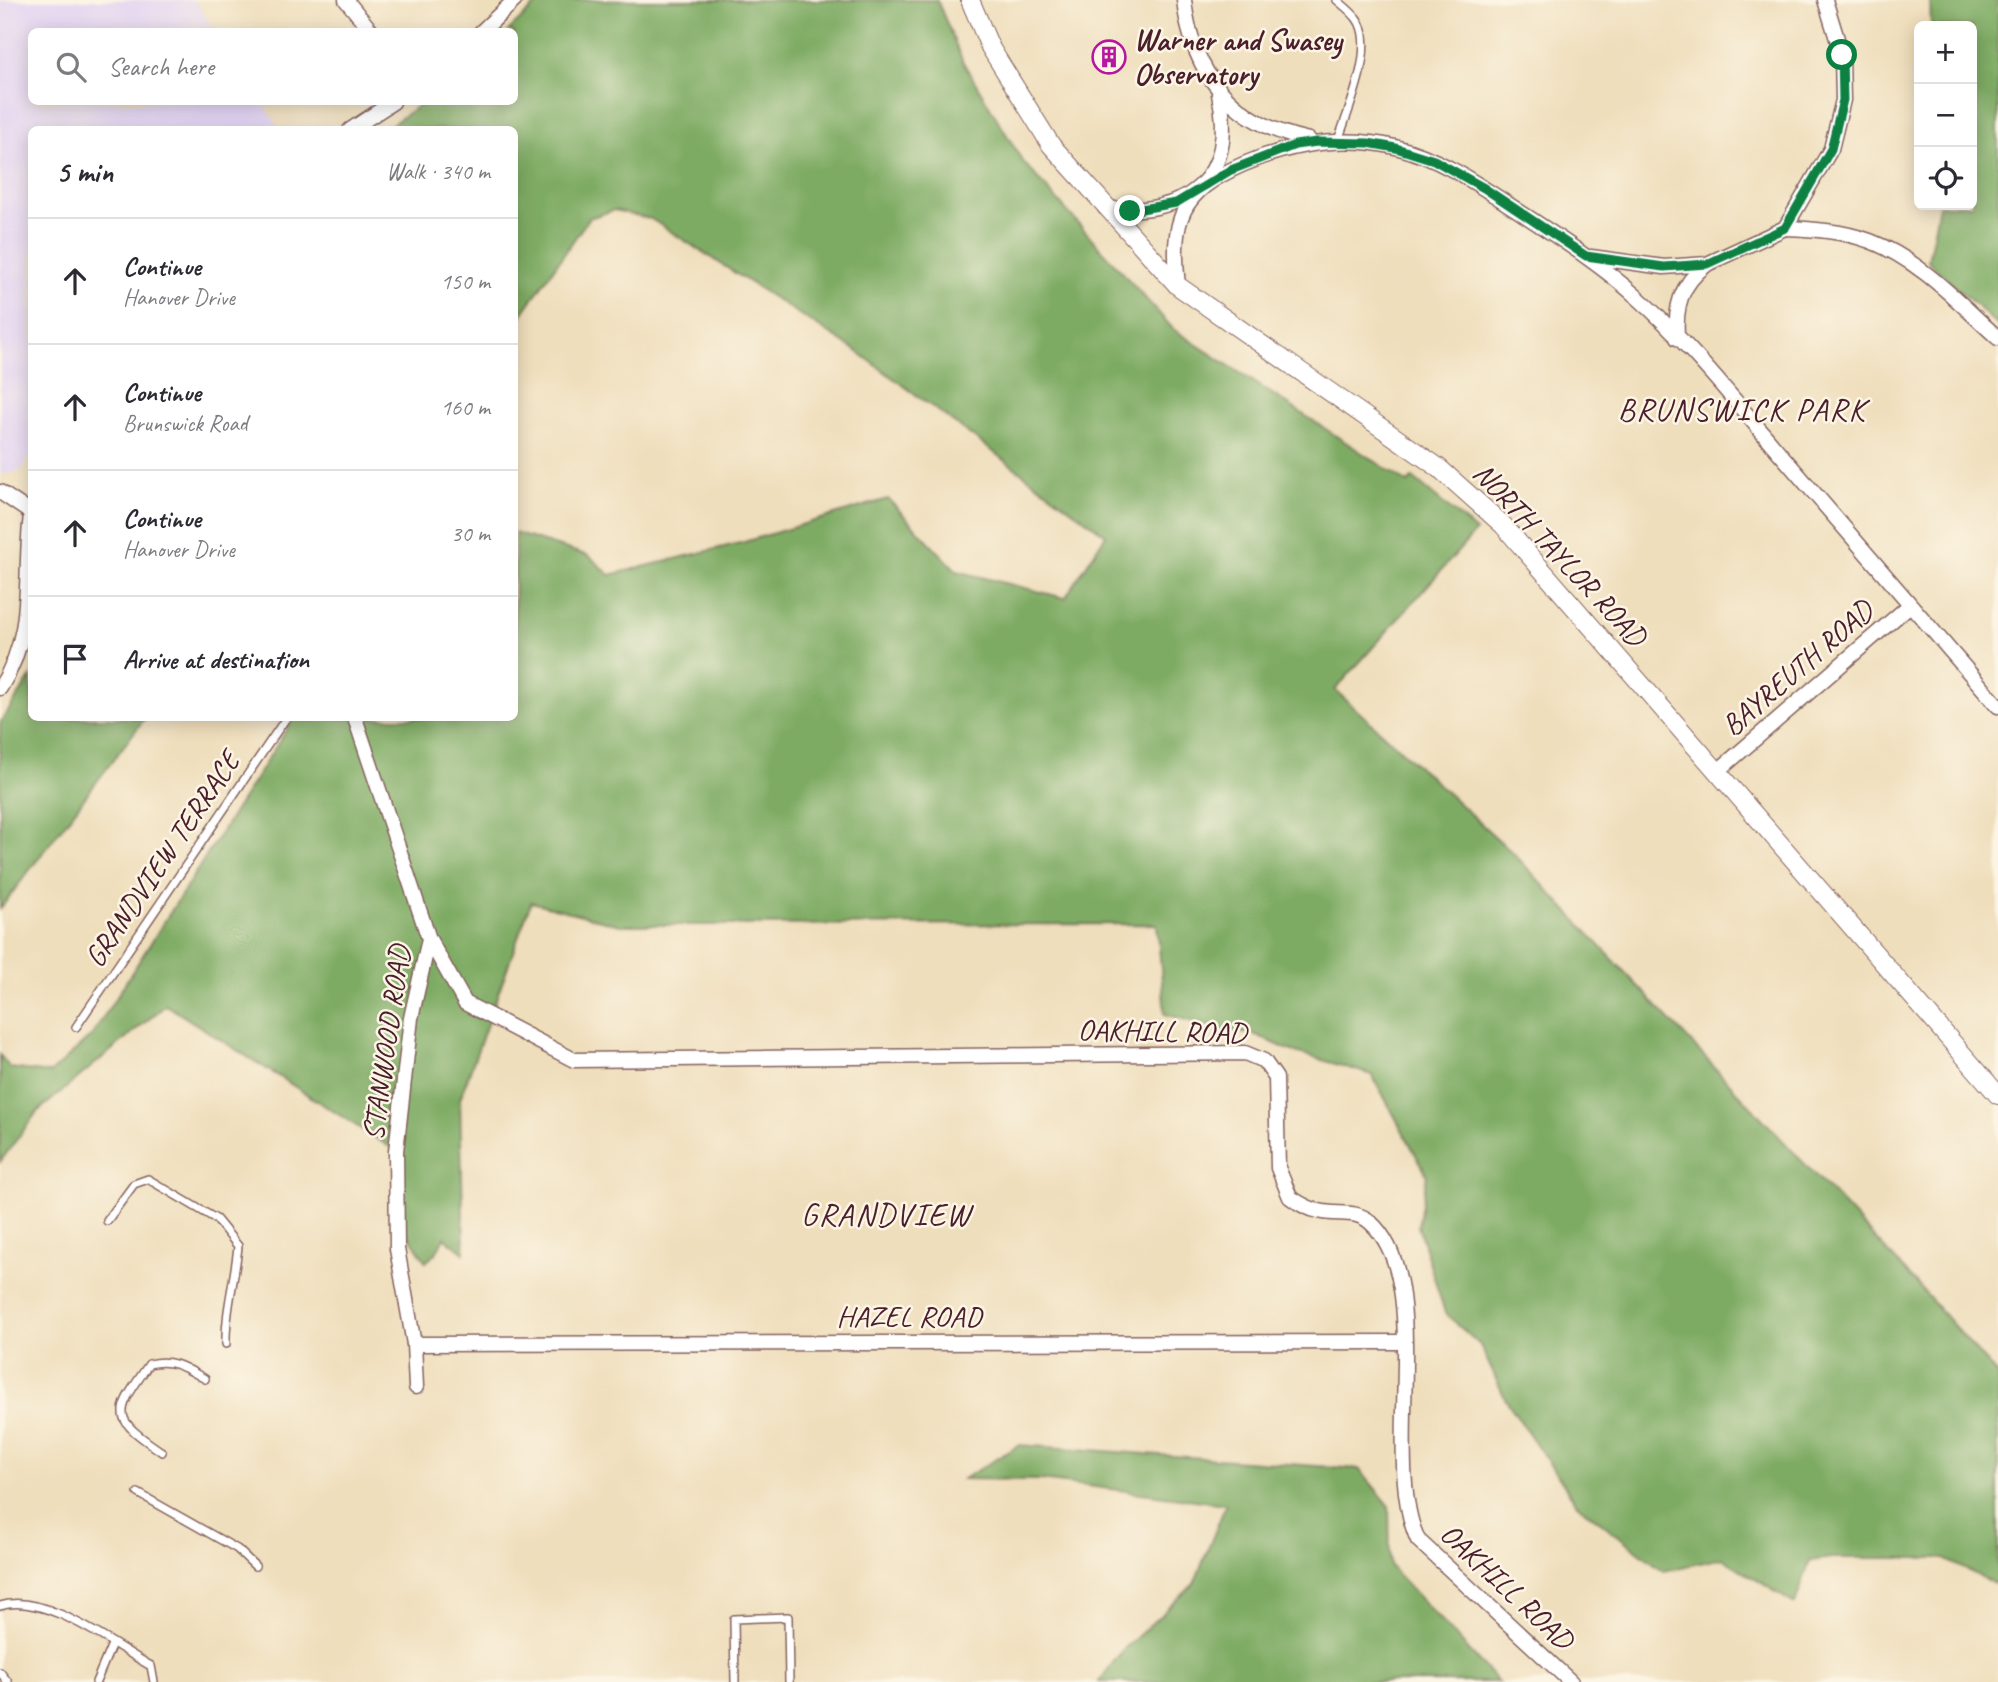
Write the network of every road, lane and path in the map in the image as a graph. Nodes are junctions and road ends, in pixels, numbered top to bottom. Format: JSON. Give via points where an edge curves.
{"nodes":[{"id":1,"x":346,"y":0,"type":"edge"},
{"id":2,"x":515,"y":0,"type":"edge"},
{"id":3,"x":970,"y":0,"type":"edge"},
{"id":4,"x":1184,"y":0,"type":"edge"},
{"id":5,"x":1337,"y":0,"type":"edge"},
{"id":6,"x":1825,"y":0,"type":"edge"},
{"id":7,"x":369,"y":28,"type":"edge"},
{"id":8,"x":485,"y":28,"type":"edge"},
{"id":9,"x":1219,"y":94,"type":"junction"},
{"id":10,"x":388,"y":105,"type":"edge"},
{"id":11,"x":356,"y":126,"type":"edge"},
{"id":12,"x":1317,"y":142,"type":"junction"},
{"id":13,"x":1337,"y":142,"type":"junction"},
{"id":14,"x":1200,"y":189,"type":"junction"},
{"id":15,"x":1104,"y":208,"type":"junction"},
{"id":16,"x":1785,"y":228,"type":"junction"},
{"id":17,"x":1586,"y":256,"type":"junction"},
{"id":18,"x":1707,"y":264,"type":"junction"},
{"id":19,"x":1178,"y":286,"type":"junction"},
{"id":20,"x":1677,"y":338,"type":"junction"},
{"id":21,"x":1998,"y":338,"type":"edge"},
{"id":22,"x":0,"y":492,"type":"edge"},
{"id":23,"x":28,"y":511,"type":"edge"},
{"id":24,"x":1910,"y":605,"type":"junction"},
{"id":25,"x":28,"y":612,"type":"edge"},
{"id":26,"x":27,"y":635,"type":"edge"},
{"id":27,"x":0,"y":688,"type":"edge"},
{"id":28,"x":1998,"y":706,"type":"edge"},
{"id":29,"x":284,"y":721,"type":"edge"},
{"id":30,"x":356,"y":721,"type":"edge"},
{"id":31,"x":1718,"y":771,"type":"junction"},
{"id":32,"x":429,"y":939,"type":"junction"},
{"id":33,"x":76,"y":1027,"type":"dead end"},
{"id":34,"x":1998,"y":1095,"type":"edge"},
{"id":35,"x":107,"y":1222,"type":"dead end"},
{"id":36,"x":1404,"y":1342,"type":"junction"},
{"id":37,"x":226,"y":1344,"type":"dead end"},
{"id":38,"x":414,"y":1344,"type":"junction"},
{"id":39,"x":205,"y":1379,"type":"dead end"},
{"id":40,"x":416,"y":1387,"type":"dead end"},
{"id":41,"x":162,"y":1452,"type":"dead end"},
{"id":42,"x":138,"y":1493,"type":"dead end"},
{"id":43,"x":255,"y":1566,"type":"dead end"},
{"id":44,"x":0,"y":1606,"type":"edge"},
{"id":45,"x":112,"y":1644,"type":"junction"},
{"id":46,"x":0,"y":1672,"type":"edge"},
{"id":47,"x":8,"y":1682,"type":"edge"},
{"id":48,"x":96,"y":1682,"type":"edge"},
{"id":49,"x":154,"y":1682,"type":"edge"},
{"id":50,"x":735,"y":1682,"type":"edge"},
{"id":51,"x":789,"y":1682,"type":"edge"},
{"id":52,"x":1572,"y":1682,"type":"edge"}],
"edges":[{"from":1,"to":7,"type":"street"},
{"from":2,"to":8,"type":"street"},
{"from":3,"to":15,"type":"street","name":"NORTH TAYLOR ROAD","via":[[990,47],[1051,145]]},
{"from":4,"to":9,"type":"street","via":[[1190,38]]},
{"from":5,"to":13,"type":"lane","via":[[1357,19],[1363,44],[1361,69]]},
{"from":6,"to":16,"type":"street","via":[[1842,55],[1843,100],[1831,149]]},
{"from":9,"to":12,"type":"street","via":[[1270,127]]},
{"from":9,"to":14,"type":"street","via":[[1223,142],[1216,165]]},
{"from":10,"to":11,"type":"street"},
{"from":12,"to":13,"type":"street"},
{"from":12,"to":14,"type":"street","via":[[1272,152]]},
{"from":13,"to":17,"type":"street","via":[[1396,148],[1434,160]]},
{"from":14,"to":15,"type":"street","via":[[1157,209]]},
{"from":14,"to":19,"type":"street","via":[[1178,222],[1174,241]]},
{"from":15,"to":19,"type":"street","name":"NORTH TAYLOR ROAD"},
{"from":16,"to":18,"type":"street"},
{"from":16,"to":21,"type":"street","via":[[1841,234],[1891,251],[1919,269]]},
{"from":17,"to":18,"type":"street","via":[[1664,267]]},
{"from":17,"to":20,"type":"street","via":[[1639,298]]},
{"from":18,"to":20,"type":"street","via":[[1691,277],[1679,297]]},
{"from":19,"to":31,"type":"street","name":"NORTH TAYLOR ROAD","via":[[1359,410],[1468,492],[1550,575]]},
{"from":20,"to":24,"type":"street"},
{"from":22,"to":23,"type":"street"},
{"from":24,"to":28,"type":"street"},
{"from":24,"to":31,"type":"street","name":"BAYREUTH ROAD"},
{"from":25,"to":26,"type":"street"},
{"from":26,"to":27,"type":"street"},
{"from":29,"to":33,"type":"lane","name":"GRANDVIEW TERRACE"},
{"from":30,"to":32,"type":"street","name":"STANWOOD ROAD"},
{"from":31,"to":34,"type":"street","name":"NORTH TAYLOR ROAD"},
{"from":32,"to":36,"type":"street","name":"OAKHILL ROAD","via":[[465,1003],[574,1059],[1245,1053],[1264,1061],[1276,1078],[1278,1168],[1290,1197],[1322,1212],[1364,1217],[1383,1237],[1403,1297]]},
{"from":32,"to":38,"type":"street","name":"STANWOOD ROAD","via":[[411,1018],[396,1151],[397,1249]]},
{"from":35,"to":37,"type":"lane","via":[[134,1184],[148,1179],[216,1219],[238,1247],[225,1317]]},
{"from":36,"to":38,"type":"street","name":"HAZEL ROAD"},
{"from":36,"to":52,"type":"street","name":"OAKHILL ROAD","via":[[1409,1521],[1419,1540]]},
{"from":38,"to":40,"type":"street","name":"STANWOOD ROAD"},
{"from":39,"to":41,"type":"lane","via":[[164,1360],[149,1364],[123,1402],[121,1415],[130,1430]]},
{"from":42,"to":43,"type":"lane","via":[[237,1549]]},
{"from":44,"to":45,"type":"lane","via":[[11,1602],[42,1605]]},
{"from":45,"to":48,"type":"lane"},
{"from":45,"to":49,"type":"lane","via":[[151,1666]]},
{"from":46,"to":47,"type":"lane"},
{"from":50,"to":51,"type":"lane","via":[[733,1619],[788,1617]]}]}
